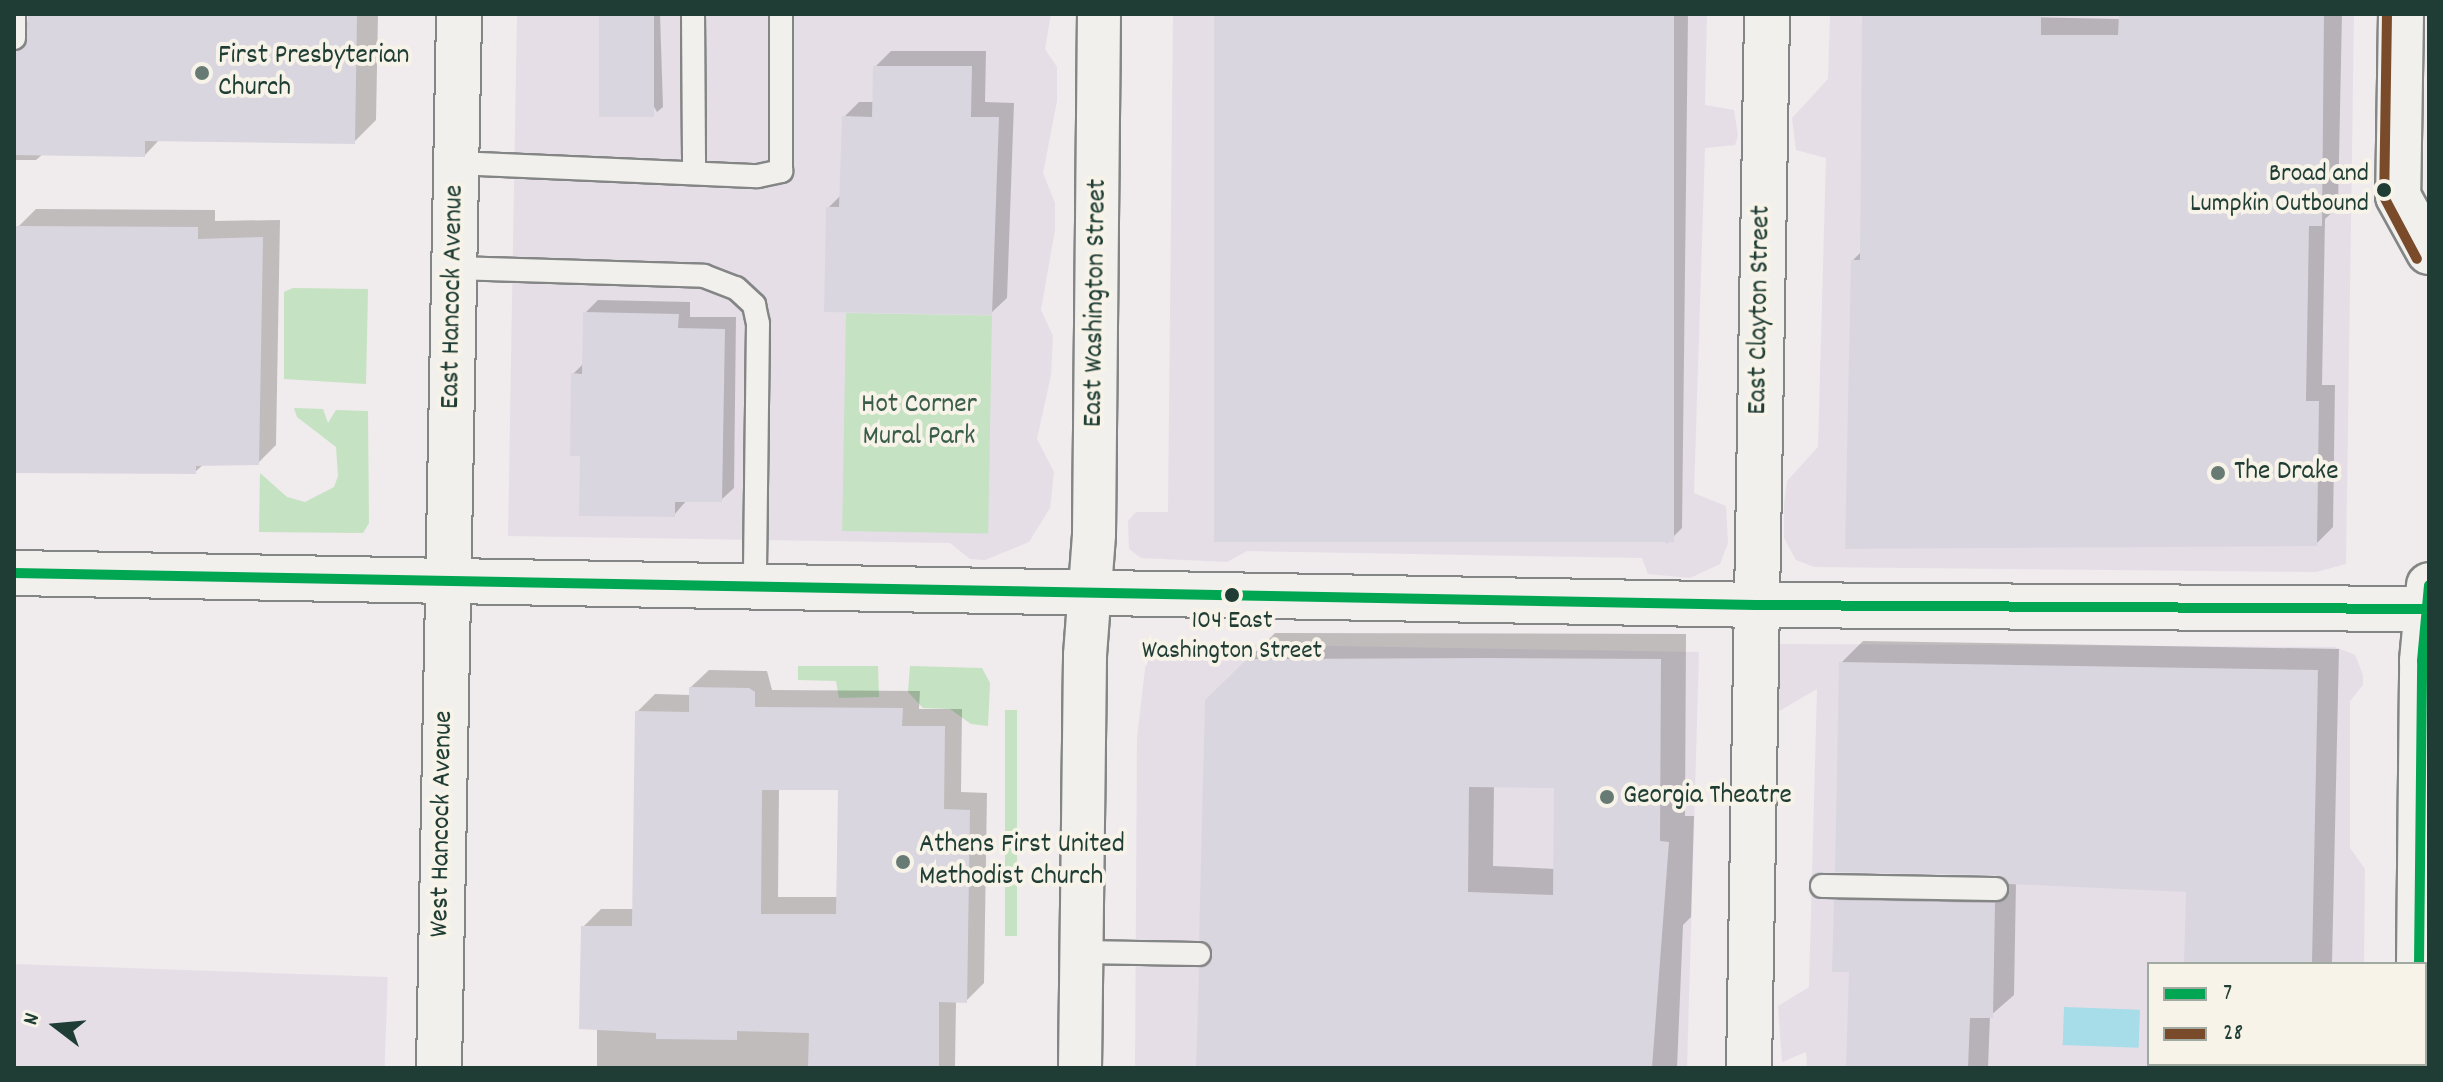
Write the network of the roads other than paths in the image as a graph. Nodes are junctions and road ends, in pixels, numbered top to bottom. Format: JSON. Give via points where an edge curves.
{"nodes":[{"id":1,"x":14,"y":14,"type":"edge"},
{"id":2,"x":459,"y":14,"type":"edge"},
{"id":3,"x":693,"y":14,"type":"edge"},
{"id":4,"x":781,"y":14,"type":"edge"},
{"id":5,"x":1099,"y":14,"type":"edge"},
{"id":6,"x":1767,"y":14,"type":"edge"},
{"id":7,"x":2401,"y":14,"type":"edge"},
{"id":8,"x":14,"y":38,"type":"edge"},
{"id":9,"x":456,"y":163,"type":"junction"},
{"id":10,"x":694,"y":173,"type":"junction"},
{"id":11,"x":2429,"y":252,"type":"edge"},
{"id":12,"x":455,"y":268,"type":"junction"},
{"id":13,"x":14,"y":573,"type":"edge"},
{"id":14,"x":448,"y":581,"type":"junction"},
{"id":15,"x":755,"y":587,"type":"junction"},
{"id":16,"x":1090,"y":593,"type":"junction"},
{"id":17,"x":2428,"y":601,"type":"edge"},
{"id":18,"x":1756,"y":605,"type":"junction"},
{"id":19,"x":1822,"y":886,"type":"dead end"},
{"id":20,"x":1996,"y":889,"type":"dead end"},
{"id":21,"x":1080,"y":952,"type":"junction"},
{"id":22,"x":1199,"y":954,"type":"dead end"},
{"id":23,"x":2419,"y":962,"type":"edge"},
{"id":24,"x":439,"y":1068,"type":"edge"},
{"id":25,"x":1080,"y":1068,"type":"edge"},
{"id":26,"x":1749,"y":1068,"type":"edge"}],
"edges":[{"from":1,"to":8,"type":"lane"},
{"from":2,"to":9,"type":"main road","name":"East Hancock Avenue"},
{"from":3,"to":10,"type":"lane"},
{"from":4,"to":10,"type":"lane","via":[[781,171],[758,176]]},
{"from":5,"to":16,"type":"street","name":"East Washington Street"},
{"from":6,"to":18,"type":"main road","name":"East Clayton Street"},
{"from":7,"to":11,"type":"main road","via":[[2398,196]]},
{"from":9,"to":10,"type":"lane"},
{"from":9,"to":12,"type":"main road","name":"East Hancock Avenue"},
{"from":12,"to":14,"type":"main road","name":"East Hancock Avenue"},
{"from":12,"to":15,"type":"lane","via":[[704,276],[736,288],[754,305]]},
{"from":13,"to":14,"type":"main road"},
{"from":14,"to":15,"type":"main road"},
{"from":14,"to":24,"type":"main road","name":"West Hancock Avenue"},
{"from":15,"to":16,"type":"main road"},
{"from":16,"to":18,"type":"main road"},
{"from":16,"to":21,"type":"street","name":"East Washington Street"},
{"from":17,"to":18,"type":"main road"},
{"from":17,"to":23,"type":"main road"},
{"from":18,"to":26,"type":"main road","name":"East Clayton Street"},
{"from":19,"to":20,"type":"lane"},
{"from":21,"to":22,"type":"lane"},
{"from":21,"to":25,"type":"street","name":"East Washington Street"}]}
